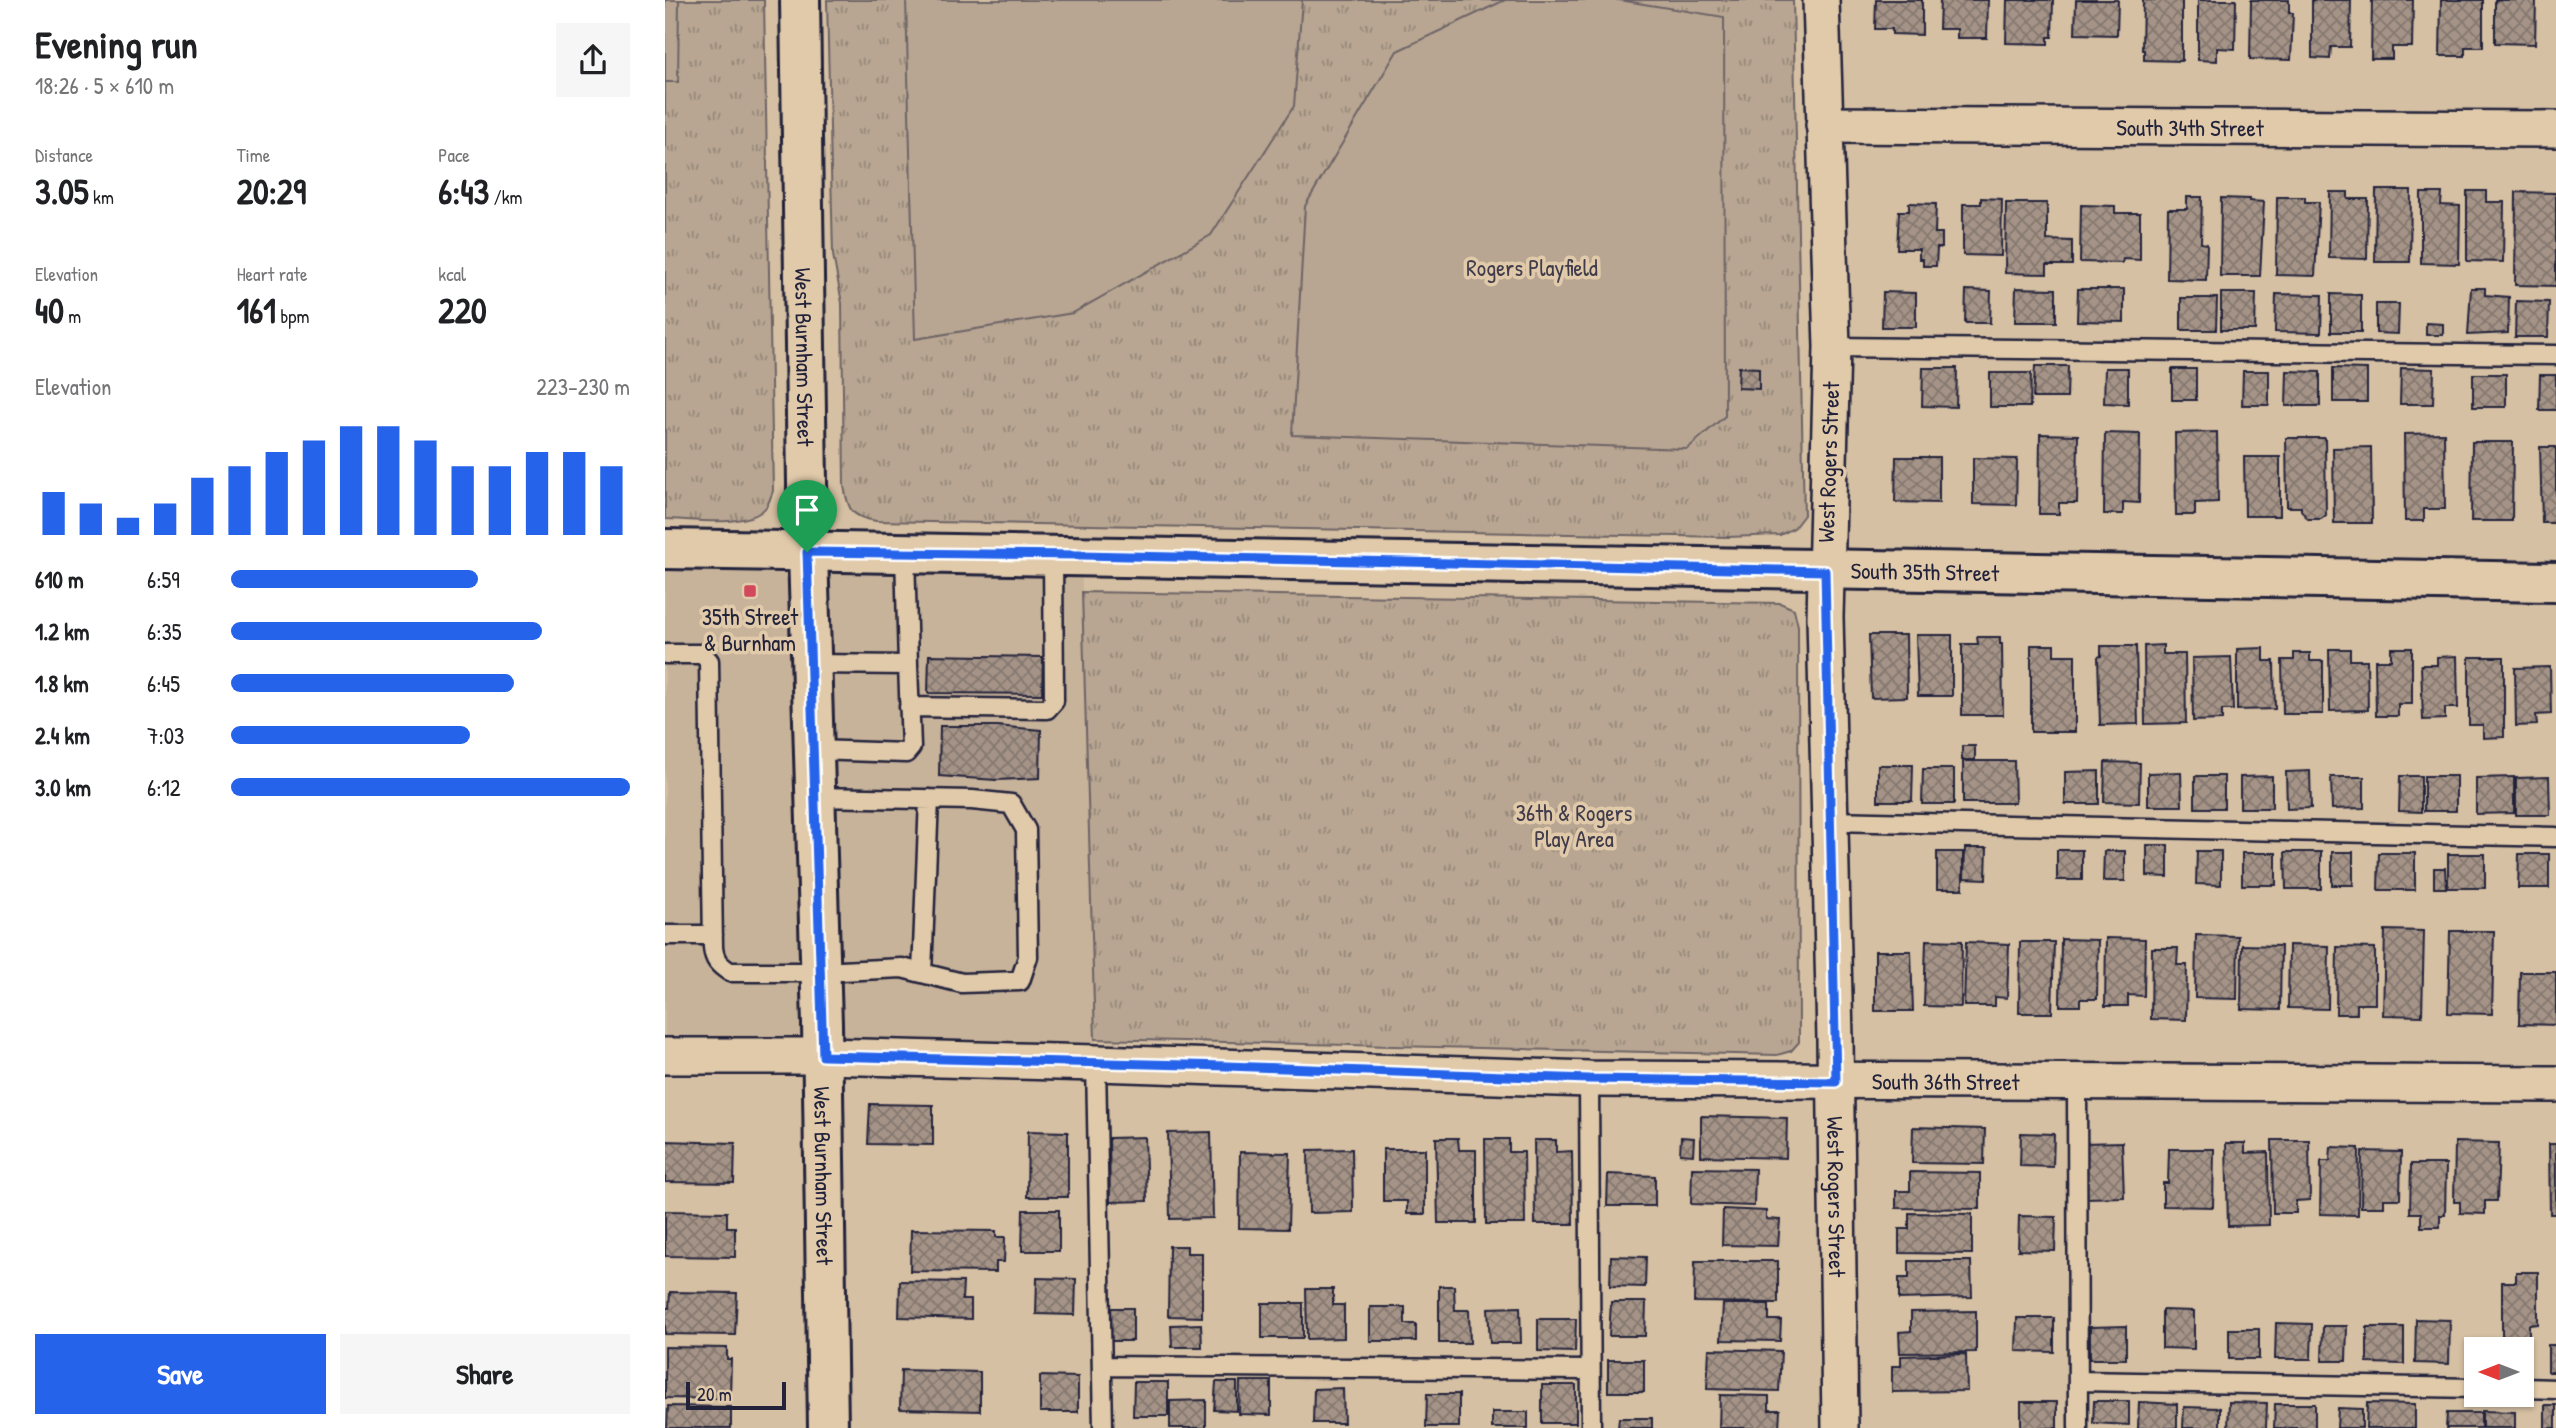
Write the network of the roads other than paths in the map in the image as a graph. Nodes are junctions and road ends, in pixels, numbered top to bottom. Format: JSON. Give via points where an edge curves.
{"nodes":[{"id":1,"x":800,"y":0,"type":"edge"},
{"id":2,"x":1821,"y":0,"type":"edge"},
{"id":3,"x":1824,"y":125,"type":"junction"},
{"id":4,"x":2556,"y":129,"type":"edge"},
{"id":5,"x":1832,"y":347,"type":"junction"},
{"id":6,"x":2556,"y":355,"type":"edge"},
{"id":7,"x":665,"y":549,"type":"edge"},
{"id":8,"x":807,"y":552,"type":"junction"},
{"id":9,"x":905,"y":553,"type":"junction"},
{"id":10,"x":1053,"y":554,"type":"junction"},
{"id":11,"x":1825,"y":571,"type":"junction"},
{"id":12,"x":2556,"y":582,"type":"edge"},
{"id":13,"x":665,"y":654,"type":"edge"},
{"id":14,"x":811,"y":664,"type":"junction"},
{"id":15,"x":908,"y":665,"type":"junction"},
{"id":16,"x":909,"y":707,"type":"junction"},
{"id":17,"x":814,"y":750,"type":"junction"},
{"id":18,"x":815,"y":797,"type":"junction"},
{"id":19,"x":929,"y":799,"type":"junction"},
{"id":20,"x":1830,"y":821,"type":"junction"},
{"id":21,"x":2556,"y":837,"type":"edge"},
{"id":22,"x":665,"y":935,"type":"edge"},
{"id":23,"x":713,"y":935,"type":"junction"},
{"id":24,"x":820,"y":972,"type":"junction"},
{"id":25,"x":922,"y":973,"type":"junction"},
{"id":26,"x":665,"y":1056,"type":"edge"},
{"id":27,"x":823,"y":1056,"type":"junction"},
{"id":28,"x":1096,"y":1063,"type":"junction"},
{"id":29,"x":1589,"y":1079,"type":"junction"},
{"id":30,"x":2077,"y":1081,"type":"junction"},
{"id":31,"x":1836,"y":1082,"type":"junction"},
{"id":32,"x":2556,"y":1084,"type":"edge"},
{"id":33,"x":1102,"y":1366,"type":"junction"},
{"id":34,"x":1590,"y":1370,"type":"junction"},
{"id":35,"x":2078,"y":1381,"type":"junction"},
{"id":36,"x":2464,"y":1388,"type":"edge"},
{"id":37,"x":2534,"y":1388,"type":"edge"},
{"id":38,"x":2556,"y":1389,"type":"edge"},
{"id":39,"x":828,"y":1428,"type":"edge"},
{"id":40,"x":1103,"y":1428,"type":"edge"},
{"id":41,"x":1591,"y":1428,"type":"edge"},
{"id":42,"x":1840,"y":1428,"type":"edge"},
{"id":43,"x":2078,"y":1428,"type":"edge"}],
"edges":[{"from":1,"to":8,"type":"main road","name":"West Burnham Street"},
{"from":2,"to":3,"type":"street","name":"West Rogers Street"},
{"from":3,"to":4,"type":"street","name":"South 34th Street"},
{"from":3,"to":5,"type":"street","name":"West Rogers Street"},
{"from":5,"to":6,"type":"lane"},
{"from":5,"to":11,"type":"street","name":"West Rogers Street"},
{"from":7,"to":8,"type":"main road","name":"South 35th Street"},
{"from":8,"to":9,"type":"main road","name":"South 35th Street"},
{"from":8,"to":14,"type":"main road","name":"West Burnham Street"},
{"from":9,"to":10,"type":"main road","name":"South 35th Street"},
{"from":9,"to":15,"type":"lane"},
{"from":10,"to":11,"type":"main road","name":"South 35th Street"},
{"from":10,"to":16,"type":"lane","via":[[1054,701],[1047,709]]},
{"from":11,"to":12,"type":"main road","name":"South 35th Street"},
{"from":11,"to":20,"type":"street","name":"West Rogers Street"},
{"from":13,"to":23,"type":"lane","via":[[702,654],[709,661]]},
{"from":14,"to":15,"type":"lane"},
{"from":14,"to":17,"type":"main road","name":"West Burnham Street"},
{"from":15,"to":16,"type":"lane"},
{"from":16,"to":17,"type":"lane","via":[[911,747],[906,753]]},
{"from":17,"to":18,"type":"main road","name":"West Burnham Street"},
{"from":18,"to":19,"type":"lane"},
{"from":18,"to":24,"type":"main road","name":"West Burnham Street"},
{"from":19,"to":25,"type":"lane"},
{"from":19,"to":25,"type":"lane","via":[[1011,804],[1026,830],[1028,957],[1020,981],[962,983]]},
{"from":20,"to":21,"type":"lane"},
{"from":20,"to":31,"type":"street","name":"West Rogers Street"},
{"from":22,"to":23,"type":"lane"},
{"from":23,"to":24,"type":"lane","via":[[714,958],[730,972]]},
{"from":24,"to":25,"type":"lane","via":[[902,968]]},
{"from":24,"to":27,"type":"main road","name":"West Burnham Street"},
{"from":26,"to":27,"type":"street","name":"South 36th Street"},
{"from":27,"to":28,"type":"street","name":"South 36th Street"},
{"from":27,"to":39,"type":"main road","name":"West Burnham Street"},
{"from":28,"to":29,"type":"street","name":"South 36th Street"},
{"from":28,"to":33,"type":"lane"},
{"from":29,"to":31,"type":"street","name":"South 36th Street"},
{"from":29,"to":34,"type":"lane"},
{"from":30,"to":31,"type":"street","name":"South 36th Street"},
{"from":30,"to":32,"type":"street","name":"South 36th Street"},
{"from":30,"to":35,"type":"lane"},
{"from":31,"to":42,"type":"street","name":"West Rogers Street"},
{"from":33,"to":34,"type":"lane"},
{"from":33,"to":40,"type":"lane"},
{"from":34,"to":41,"type":"lane"},
{"from":35,"to":36,"type":"lane"},
{"from":35,"to":43,"type":"lane"},
{"from":37,"to":38,"type":"lane"}]}
